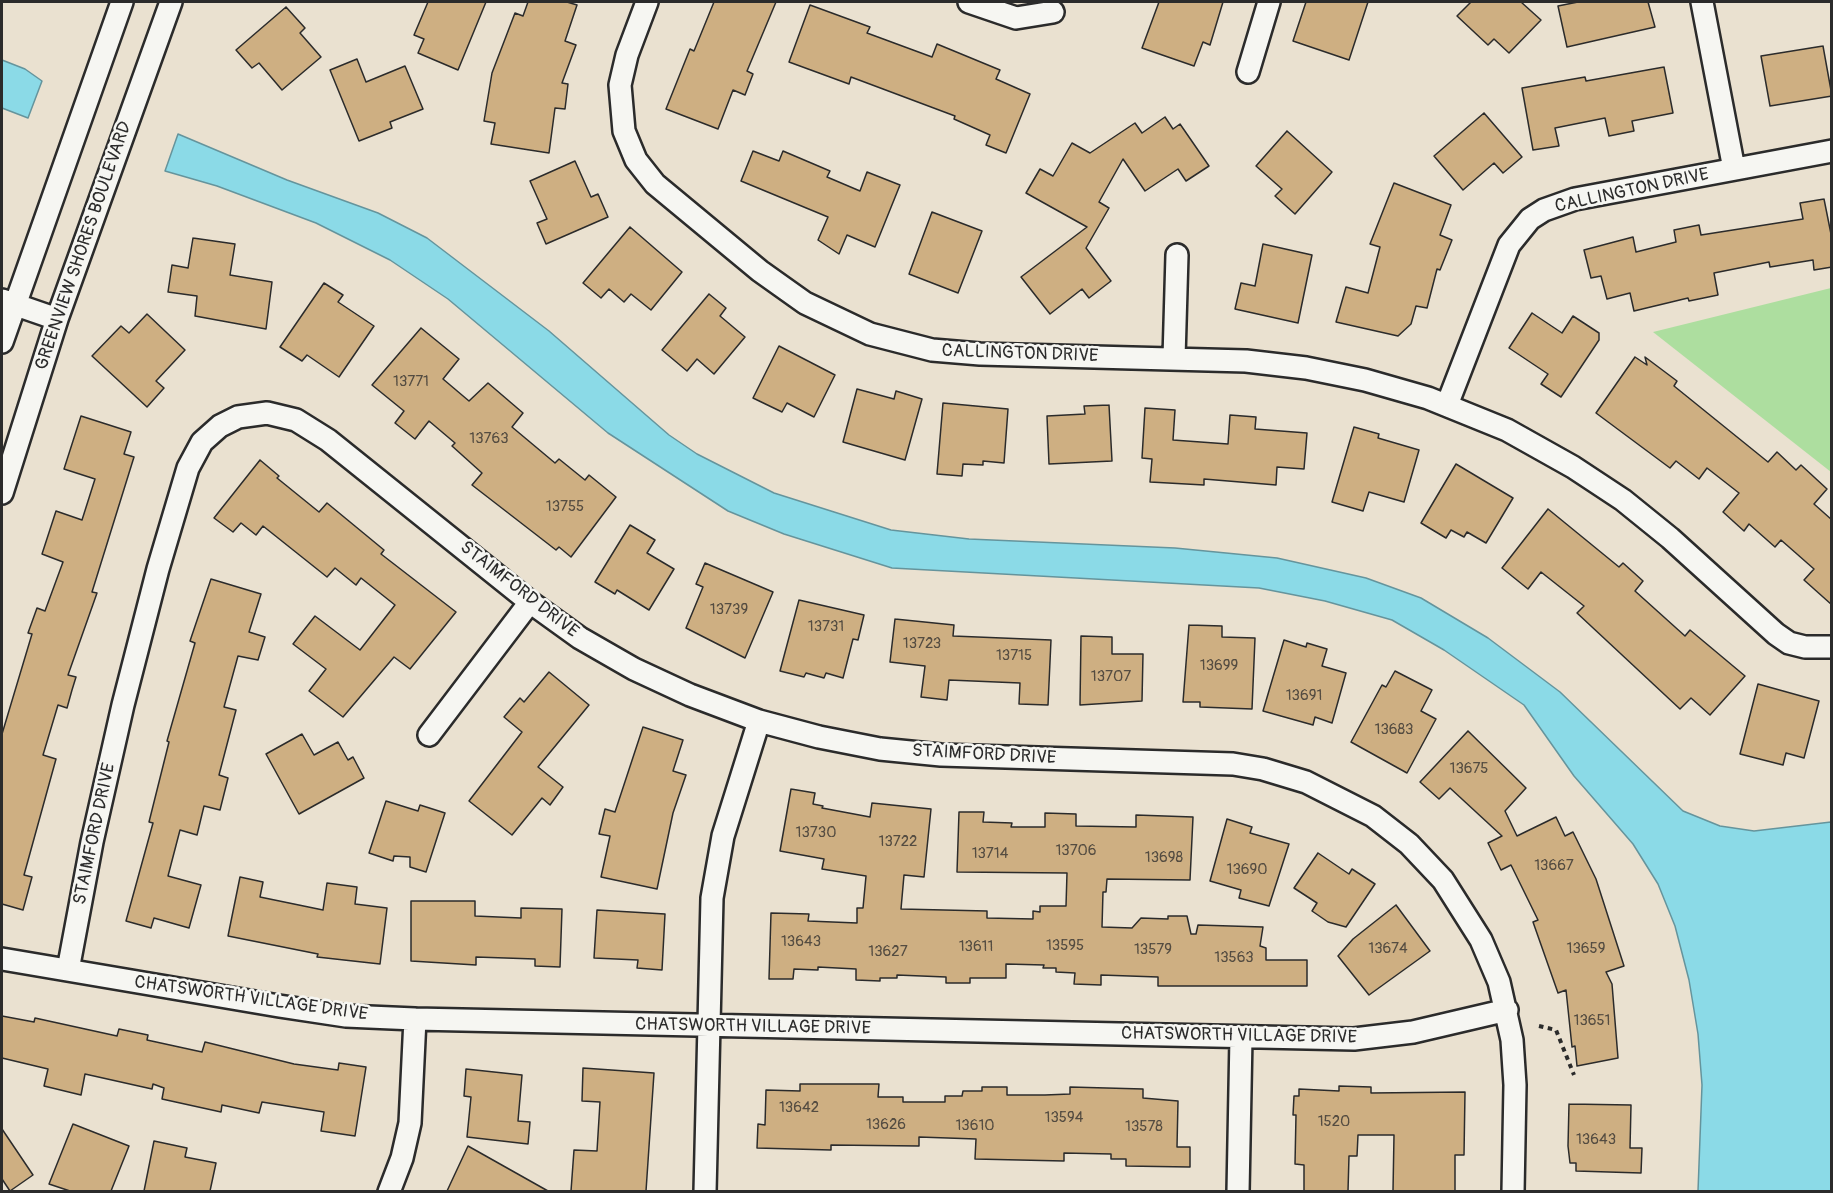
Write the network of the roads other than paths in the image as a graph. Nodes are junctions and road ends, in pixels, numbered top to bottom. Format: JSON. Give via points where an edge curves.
{"nodes":[{"id":1,"x":122,"y":2,"type":"edge"},
{"id":2,"x":171,"y":2,"type":"edge"},
{"id":3,"x":647,"y":2,"type":"edge"},
{"id":4,"x":969,"y":2,"type":"edge"},
{"id":5,"x":1269,"y":2,"type":"edge"},
{"id":6,"x":1702,"y":2,"type":"edge"},
{"id":7,"x":1053,"y":12,"type":"dead end"},
{"id":8,"x":1248,"y":72,"type":"dead end"},
{"id":9,"x":1832,"y":151,"type":"edge"},
{"id":10,"x":1734,"y":169,"type":"junction"},
{"id":11,"x":1177,"y":255,"type":"dead end"},
{"id":12,"x":8,"y":302,"type":"edge"},
{"id":13,"x":57,"y":319,"type":"junction"},
{"id":14,"x":2,"y":342,"type":"edge"},
{"id":15,"x":1174,"y":358,"type":"junction"},
{"id":16,"x":1447,"y":405,"type":"junction"},
{"id":17,"x":2,"y":493,"type":"edge"},
{"id":18,"x":530,"y":602,"type":"junction"},
{"id":19,"x":1832,"y":647,"type":"edge"},
{"id":20,"x":759,"y":721,"type":"junction"},
{"id":21,"x":429,"y":735,"type":"dead end"},
{"id":22,"x":2,"y":959,"type":"edge"},
{"id":23,"x":68,"y":970,"type":"junction"},
{"id":24,"x":1507,"y":1010,"type":"junction"},
{"id":25,"x":414,"y":1019,"type":"junction"},
{"id":26,"x":709,"y":1026,"type":"junction"},
{"id":27,"x":1241,"y":1037,"type":"junction"},
{"id":28,"x":389,"y":1191,"type":"edge"},
{"id":29,"x":705,"y":1191,"type":"edge"},
{"id":30,"x":1238,"y":1191,"type":"edge"},
{"id":31,"x":1513,"y":1191,"type":"edge"}],
"edges":[{"from":1,"to":12,"type":"street"},
{"from":2,"to":13,"type":"street","name":"GREENVIEW SHORES BOULEVARD"},
{"from":3,"to":15,"type":"street","name":"CALLINGTON DRIVE","via":[[620,85],[620,116],[629,146],[655,184],[798,299],[870,334],[932,350]]},
{"from":4,"to":7,"type":"street","via":[[1016,18]]},
{"from":5,"to":8,"type":"street"},
{"from":6,"to":10,"type":"street"},
{"from":9,"to":10,"type":"street","name":"CALLINGTON DRIVE"},
{"from":10,"to":16,"type":"street","name":"CALLINGTON DRIVE","via":[[1575,199],[1530,219],[1518,231],[1502,260]]},
{"from":11,"to":15,"type":"street"},
{"from":12,"to":13,"type":"street"},
{"from":12,"to":14,"type":"street"},
{"from":13,"to":17,"type":"street","name":"GREENVIEW SHORES BOULEVARD"},
{"from":15,"to":16,"type":"street","name":"CALLINGTON DRIVE","via":[[1306,368],[1365,380]]},
{"from":16,"to":19,"type":"street","name":"CALLINGTON DRIVE","via":[[1516,436],[1623,500],[1783,639],[1805,647]]},
{"from":18,"to":20,"type":"street","name":"STAIMFORD DRIVE","via":[[580,638],[634,669]]},
{"from":18,"to":21,"type":"street"},
{"from":18,"to":23,"type":"street","name":"STAIMFORD DRIVE","via":[[364,466],[296,420],[267,413],[252,414],[212,431],[188,468],[155,580],[92,842]]},
{"from":20,"to":24,"type":"street","name":"STAIMFORD DRIVE","via":[[880,749],[941,755],[1233,764],[1306,782],[1373,816],[1409,844],[1440,877],[1481,940]]},
{"from":20,"to":26,"type":"street","via":[[716,867]]},
{"from":22,"to":23,"type":"street","name":"CHATSWORTH VILLAGE DRIVE"},
{"from":23,"to":25,"type":"street","name":"CHATSWORTH VILLAGE DRIVE","via":[[346,1016]]},
{"from":24,"to":27,"type":"street","name":"CHATSWORTH VILLAGE DRIVE","via":[[1383,1037]]},
{"from":24,"to":31,"type":"street","name":"STAIMFORD DRIVE","via":[[1515,1085]]},
{"from":25,"to":26,"type":"street","name":"CHATSWORTH VILLAGE DRIVE"},
{"from":25,"to":28,"type":"street","via":[[410,1123]]},
{"from":26,"to":27,"type":"street","name":"CHATSWORTH VILLAGE DRIVE"},
{"from":26,"to":29,"type":"street"},
{"from":27,"to":30,"type":"street"}]}
